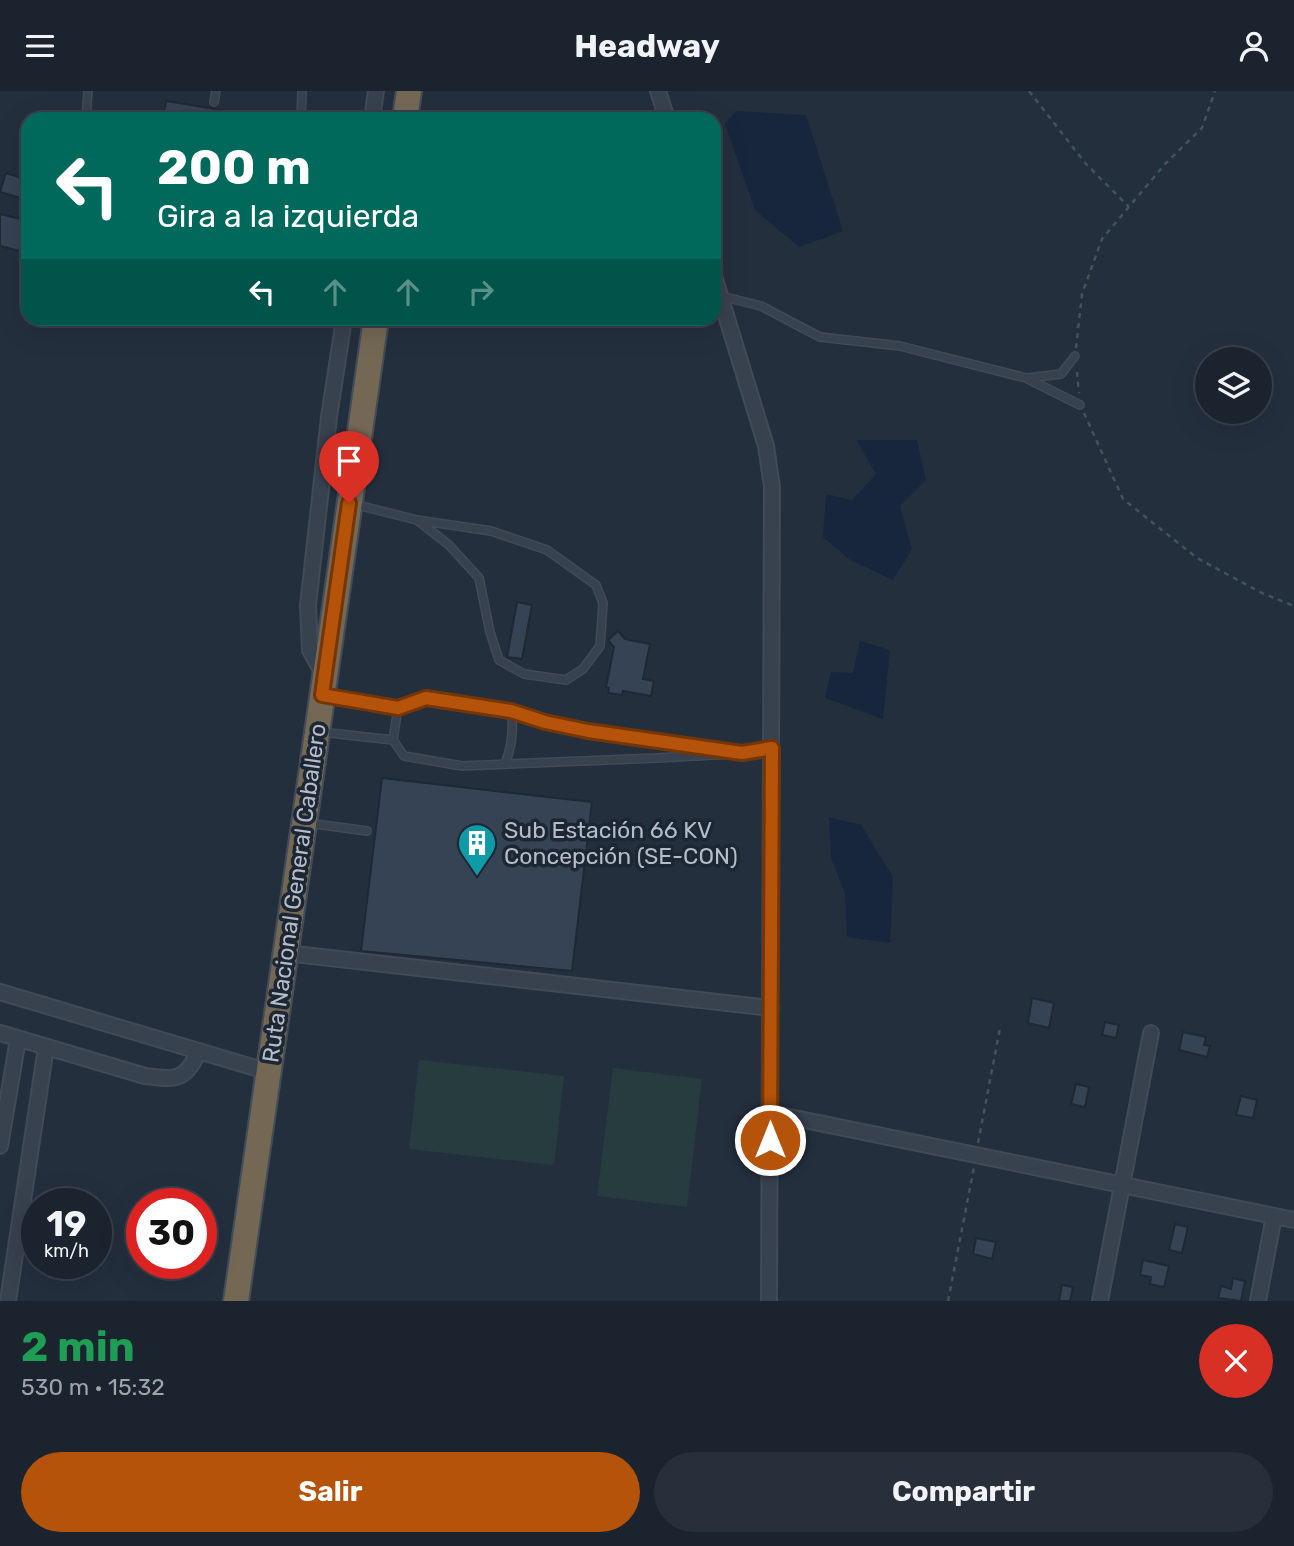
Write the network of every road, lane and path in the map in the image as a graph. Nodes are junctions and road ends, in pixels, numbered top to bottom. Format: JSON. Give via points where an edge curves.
{"nodes":[{"id":1,"x":89,"y":91,"type":"edge"},
{"id":2,"x":216,"y":91,"type":"edge"},
{"id":3,"x":302,"y":91,"type":"edge"},
{"id":4,"x":376,"y":91,"type":"edge"},
{"id":5,"x":409,"y":91,"type":"edge"},
{"id":6,"x":658,"y":91,"type":"edge"},
{"id":7,"x":1029,"y":91,"type":"edge"},
{"id":8,"x":1215,"y":91,"type":"edge"},
{"id":9,"x":214,"y":102,"type":"dead end"},
{"id":10,"x":87,"y":112,"type":"edge"},
{"id":11,"x":301,"y":112,"type":"edge"},
{"id":12,"x":373,"y":112,"type":"edge"},
{"id":13,"x":406,"y":112,"type":"edge"},
{"id":14,"x":665,"y":112,"type":"edge"},
{"id":15,"x":1129,"y":207,"type":"junction"},
{"id":16,"x":721,"y":296,"type":"edge"},
{"id":17,"x":721,"y":299,"type":"edge"},
{"id":18,"x":343,"y":326,"type":"edge"},
{"id":19,"x":375,"y":326,"type":"edge"},
{"id":20,"x":1075,"y":356,"type":"junction"},
{"id":21,"x":1026,"y":378,"type":"junction"},
{"id":22,"x":1080,"y":405,"type":"junction"},
{"id":23,"x":349,"y":503,"type":"junction"},
{"id":24,"x":417,"y":520,"type":"junction"},
{"id":25,"x":1294,"y":606,"type":"edge"},
{"id":26,"x":323,"y":686,"type":"junction"},
{"id":27,"x":398,"y":708,"type":"junction"},
{"id":28,"x":511,"y":711,"type":"junction"},
{"id":29,"x":317,"y":732,"type":"junction"},
{"id":30,"x":393,"y":740,"type":"junction"},
{"id":31,"x":772,"y":748,"type":"junction"},
{"id":32,"x":742,"y":753,"type":"junction"},
{"id":33,"x":505,"y":764,"type":"junction"},
{"id":34,"x":303,"y":823,"type":"junction"},
{"id":35,"x":367,"y":831,"type":"dead end"},
{"id":36,"x":286,"y":953,"type":"junction"},
{"id":37,"x":0,"y":992,"type":"edge"},
{"id":38,"x":771,"y":1008,"type":"junction"},
{"id":39,"x":1151,"y":1033,"type":"dead end"},
{"id":40,"x":0,"y":1034,"type":"edge"},
{"id":41,"x":18,"y":1039,"type":"junction"},
{"id":42,"x":46,"y":1047,"type":"junction"},
{"id":43,"x":199,"y":1051,"type":"junction"},
{"id":44,"x":269,"y":1072,"type":"junction"},
{"id":45,"x":770,"y":1114,"type":"junction"},
{"id":46,"x":0,"y":1146,"type":"edge"},
{"id":47,"x":1122,"y":1186,"type":"junction"},
{"id":48,"x":1274,"y":1216,"type":"junction"},
{"id":49,"x":1294,"y":1220,"type":"edge"},
{"id":50,"x":8,"y":1301,"type":"edge"},
{"id":51,"x":236,"y":1301,"type":"edge"},
{"id":52,"x":769,"y":1301,"type":"edge"},
{"id":53,"x":1100,"y":1301,"type":"edge"},
{"id":54,"x":1258,"y":1301,"type":"edge"}],
"edges":[{"from":1,"to":10,"type":"lane"},
{"from":2,"to":9,"type":"lane"},
{"from":3,"to":11,"type":"lane"},
{"from":4,"to":12,"type":"street"},
{"from":5,"to":13,"type":"highway"},
{"from":6,"to":14,"type":"street"},
{"from":7,"to":15,"type":"path","via":[[1086,164]]},
{"from":8,"to":15,"type":"path","via":[[1202,128]]},
{"from":15,"to":20,"type":"path","via":[[1102,239],[1082,294]]},
{"from":16,"to":21,"type":"lane","via":[[761,306],[820,337],[900,346]]},
{"from":17,"to":31,"type":"street","via":[[766,446],[772,487]]},
{"from":18,"to":26,"type":"street","via":[[308,605],[310,650]]},
{"from":19,"to":23,"type":"highway","name":"Ruta Nacional General Caballero"},
{"from":20,"to":21,"type":"lane","via":[[1061,374]]},
{"from":20,"to":22,"type":"path"},
{"from":21,"to":22,"type":"lane"},
{"from":22,"to":25,"type":"path","via":[[1123,499],[1197,558]]},
{"from":23,"to":24,"type":"lane"},
{"from":23,"to":26,"type":"highway","name":"Ruta Nacional General Caballero"},
{"from":24,"to":24,"type":"lane","via":[[449,545],[479,578],[499,660],[524,674],[566,680],[583,669],[600,646],[603,603],[596,585],[547,550],[491,531]]},
{"from":26,"to":27,"type":"lane"},
{"from":26,"to":29,"type":"highway","name":"Ruta Nacional General Caballero"},
{"from":27,"to":28,"type":"lane","via":[[426,698]]},
{"from":27,"to":30,"type":"lane"},
{"from":28,"to":32,"type":"lane","via":[[588,731]]},
{"from":28,"to":33,"type":"lane","via":[[513,725]]},
{"from":29,"to":30,"type":"lane"},
{"from":29,"to":34,"type":"highway","name":"Ruta Nacional General Caballero"},
{"from":30,"to":33,"type":"lane","via":[[404,756],[462,766]]},
{"from":31,"to":32,"type":"lane"},
{"from":31,"to":38,"type":"street"},
{"from":32,"to":33,"type":"lane"},
{"from":34,"to":35,"type":"lane"},
{"from":34,"to":36,"type":"highway","name":"Ruta Nacional General Caballero"},
{"from":36,"to":38,"type":"street"},
{"from":36,"to":44,"type":"highway","name":"Ruta Nacional General Caballero"},
{"from":37,"to":43,"type":"street"},
{"from":38,"to":45,"type":"street"},
{"from":39,"to":47,"type":"street"},
{"from":40,"to":41,"type":"street"},
{"from":41,"to":42,"type":"street"},
{"from":41,"to":46,"type":"street"},
{"from":42,"to":43,"type":"street","via":[[170,1080],[184,1074]]},
{"from":42,"to":50,"type":"street"},
{"from":43,"to":44,"type":"street"},
{"from":44,"to":51,"type":"highway","name":"Ruta Nacional General Caballero"},
{"from":45,"to":47,"type":"street"},
{"from":45,"to":52,"type":"street"},
{"from":47,"to":48,"type":"street"},
{"from":47,"to":53,"type":"street"},
{"from":48,"to":49,"type":"street"},
{"from":48,"to":54,"type":"street"}]}
